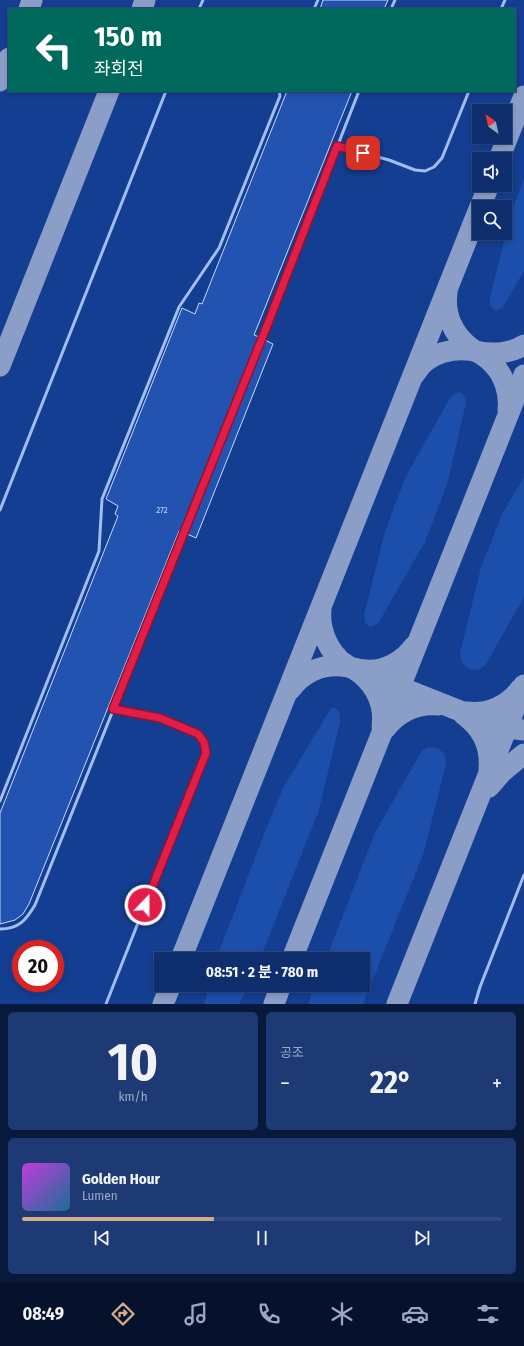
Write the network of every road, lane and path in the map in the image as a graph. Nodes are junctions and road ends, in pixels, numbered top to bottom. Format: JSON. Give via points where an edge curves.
{"nodes":[{"id":1,"x":166,"y":92,"type":"edge"},
{"id":2,"x":279,"y":92,"type":"edge"},
{"id":3,"x":359,"y":92,"type":"edge"},
{"id":4,"x":469,"y":92,"type":"edge"},
{"id":5,"x":337,"y":146,"type":"junction"},
{"id":6,"x":0,"y":510,"type":"edge"},
{"id":7,"x":113,"y":709,"type":"junction"},
{"id":8,"x":0,"y":801,"type":"edge"},
{"id":9,"x":524,"y":875,"type":"edge"},
{"id":10,"x":0,"y":929,"type":"edge"},
{"id":11,"x":106,"y":1004,"type":"edge"},
{"id":12,"x":475,"y":1004,"type":"edge"}],
"edges":[{"from":1,"to":6,"type":"lane"},
{"from":2,"to":8,"type":"lane","via":[[280,96],[219,248],[179,307],[102,499],[99,551]]},
{"from":3,"to":5,"type":"lane"},
{"from":4,"to":5,"type":"lane","via":[[442,158],[434,167],[425,171]]},
{"from":5,"to":7,"type":"lane"},
{"from":7,"to":10,"type":"lane","via":[[35,905],[21,923],[10,929]]},
{"from":7,"to":11,"type":"lane","via":[[160,718],[198,734],[204,742],[206,753]]},
{"from":9,"to":12,"type":"lane"}]}
